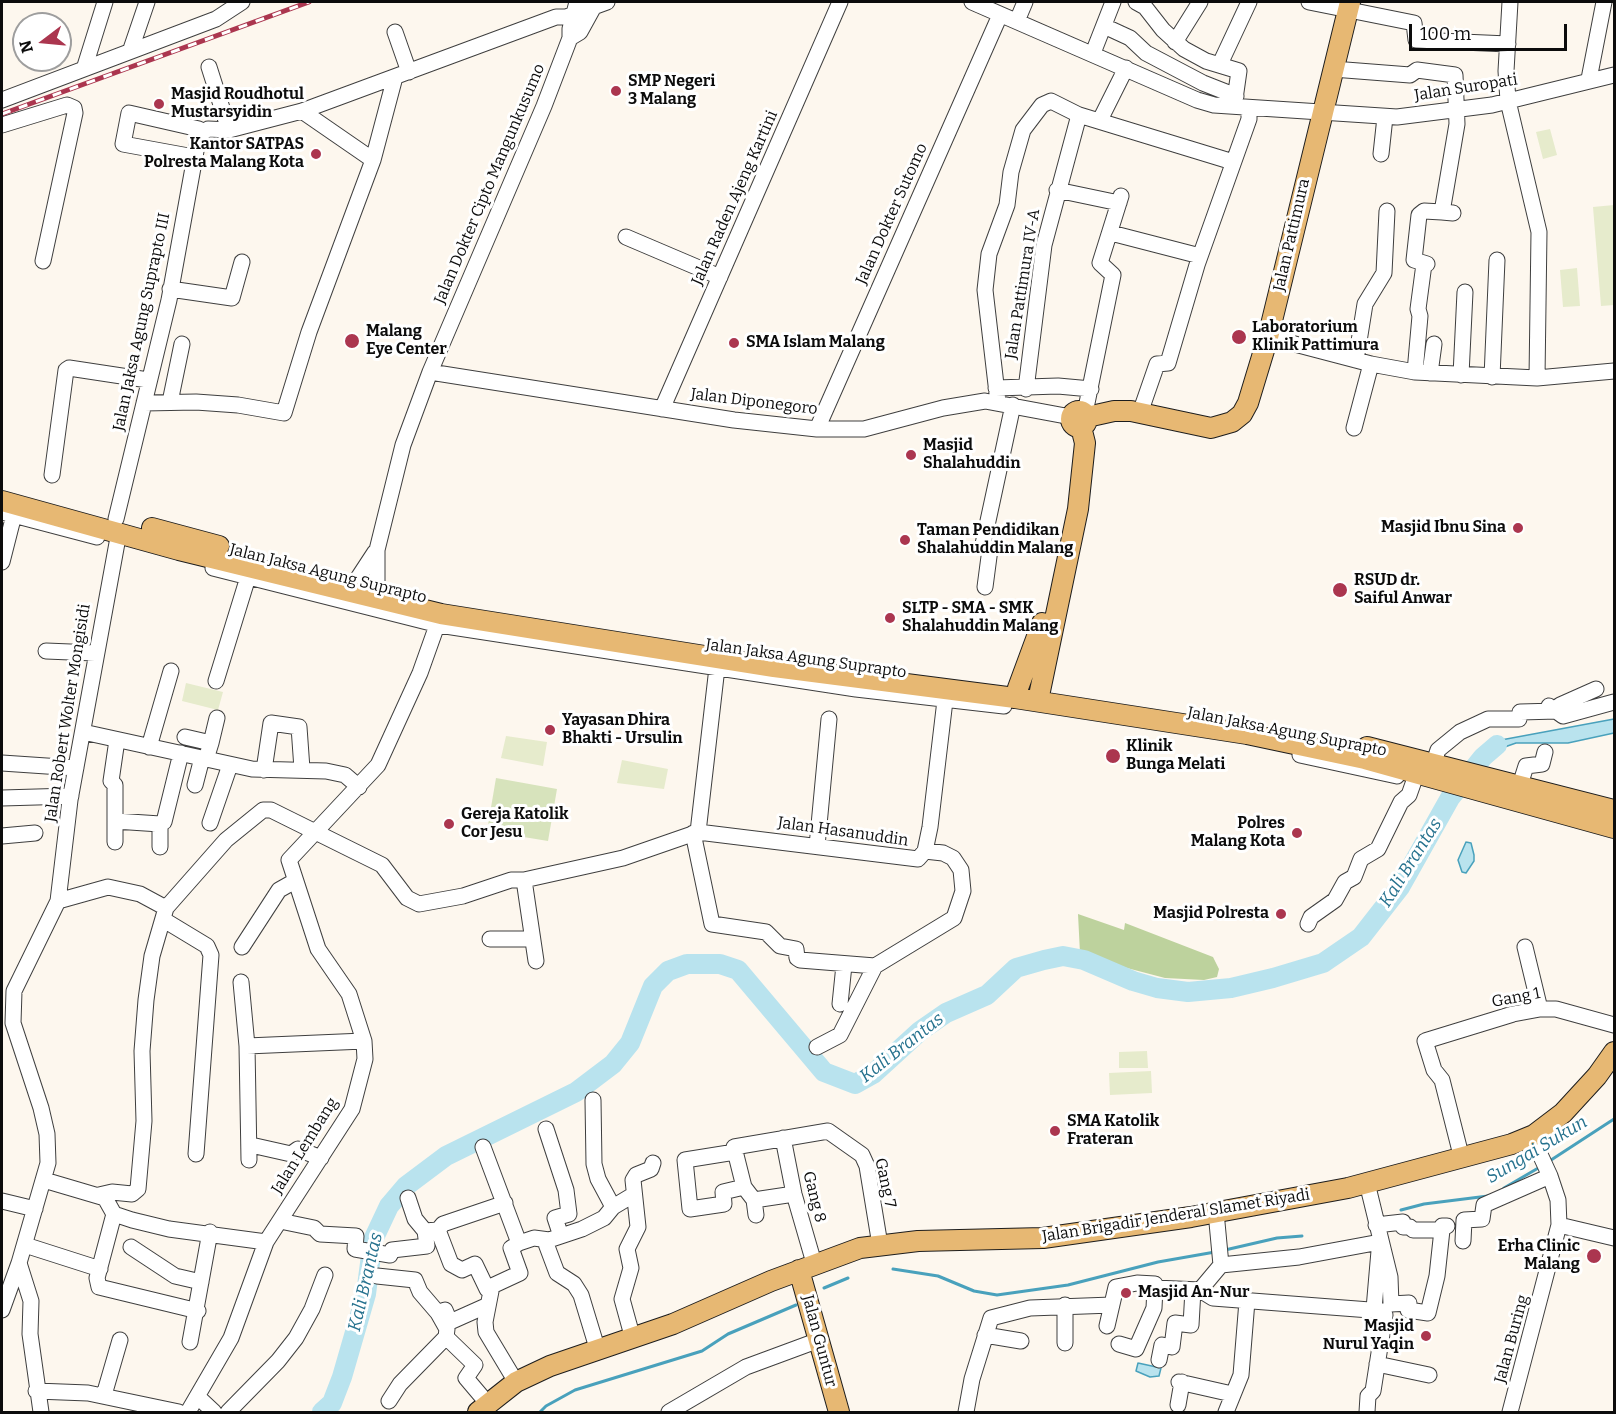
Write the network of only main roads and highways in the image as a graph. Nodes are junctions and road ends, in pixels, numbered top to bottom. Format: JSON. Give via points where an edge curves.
{"nodes":[{"id":1,"x":1349,"y":6,"type":"edge"},
{"id":2,"x":1080,"y":476,"type":"junction"},
{"id":3,"x":2,"y":491,"type":"edge"},
{"id":4,"x":8,"y":509,"type":"edge"},
{"id":5,"x":117,"y":531,"type":"junction"},
{"id":6,"x":181,"y":543,"type":"junction"},
{"id":7,"x":725,"y":659,"type":"junction"},
{"id":8,"x":1018,"y":688,"type":"junction"},
{"id":9,"x":1040,"y":691,"type":"junction"},
{"id":10,"x":1437,"y":768,"type":"junction"},
{"id":11,"x":1493,"y":786,"type":"junction"},
{"id":12,"x":1612,"y":824,"type":"edge"},
{"id":13,"x":1614,"y":1052,"type":"edge"},
{"id":14,"x":807,"y":1266,"type":"junction"},
{"id":15,"x":483,"y":1408,"type":"edge"},
{"id":16,"x":839,"y":1413,"type":"edge"}],
"edges":[{"from":1,"to":2,"type":"main road","name":"Jalan Pattimura","via":[[1268,337],[1240,417],[1211,428],[1140,412],[1114,411],[1081,419],[1085,443]]},
{"from":2,"to":8,"type":"main road","via":[[1073,486],[1050,597]]},
{"from":2,"to":9,"type":"main road","via":[[1076,519]]},
{"from":3,"to":5,"type":"main road","name":"Jalan Jaksa Agung Suprapto"},
{"from":4,"to":5,"type":"main road","name":"Jalan Jaksa Agung Suprapto"},
{"from":5,"to":6,"type":"main road","name":"Jalan Jaksa Agung Suprapto"},
{"from":6,"to":7,"type":"main road","name":"Jalan Jaksa Agung Suprapto","via":[[518,618]]},
{"from":6,"to":7,"type":"main road","name":"Jalan Jaksa Agung Suprapto","via":[[282,581],[440,620]]},
{"from":7,"to":8,"type":"main road","name":"Jalan Jaksa Agung Suprapto"},
{"from":7,"to":10,"type":"main road","name":"Jalan Jaksa Agung Suprapto","via":[[919,692],[1164,720],[1298,750]]},
{"from":8,"to":9,"type":"main road","name":"Jalan Jaksa Agung Suprapto"},
{"from":9,"to":10,"type":"main road","name":"Jalan Jaksa Agung Suprapto","via":[[1250,722]]},
{"from":10,"to":11,"type":"main road","name":"Jalan Jaksa Agung Suprapto"},
{"from":11,"to":12,"type":"main road","name":"Jalan Jaksa Agung Suprapto"},
{"from":11,"to":12,"type":"main road","name":"Jalan Jaksa Agung Suprapto","via":[[1520,785]]},
{"from":13,"to":14,"type":"main road","name":"Jalan Brigadir Jenderal Slamet Riyadi","via":[[1536,1144],[1367,1183],[1216,1212],[1043,1239],[880,1245]]},
{"from":14,"to":15,"type":"main road","name":"Jalan Brigadir Jenderal Slamet Riyadi","via":[[633,1339],[550,1366],[516,1382]]},
{"from":14,"to":16,"type":"main road","name":"Jalan Guntur","via":[[819,1340]]}]}
